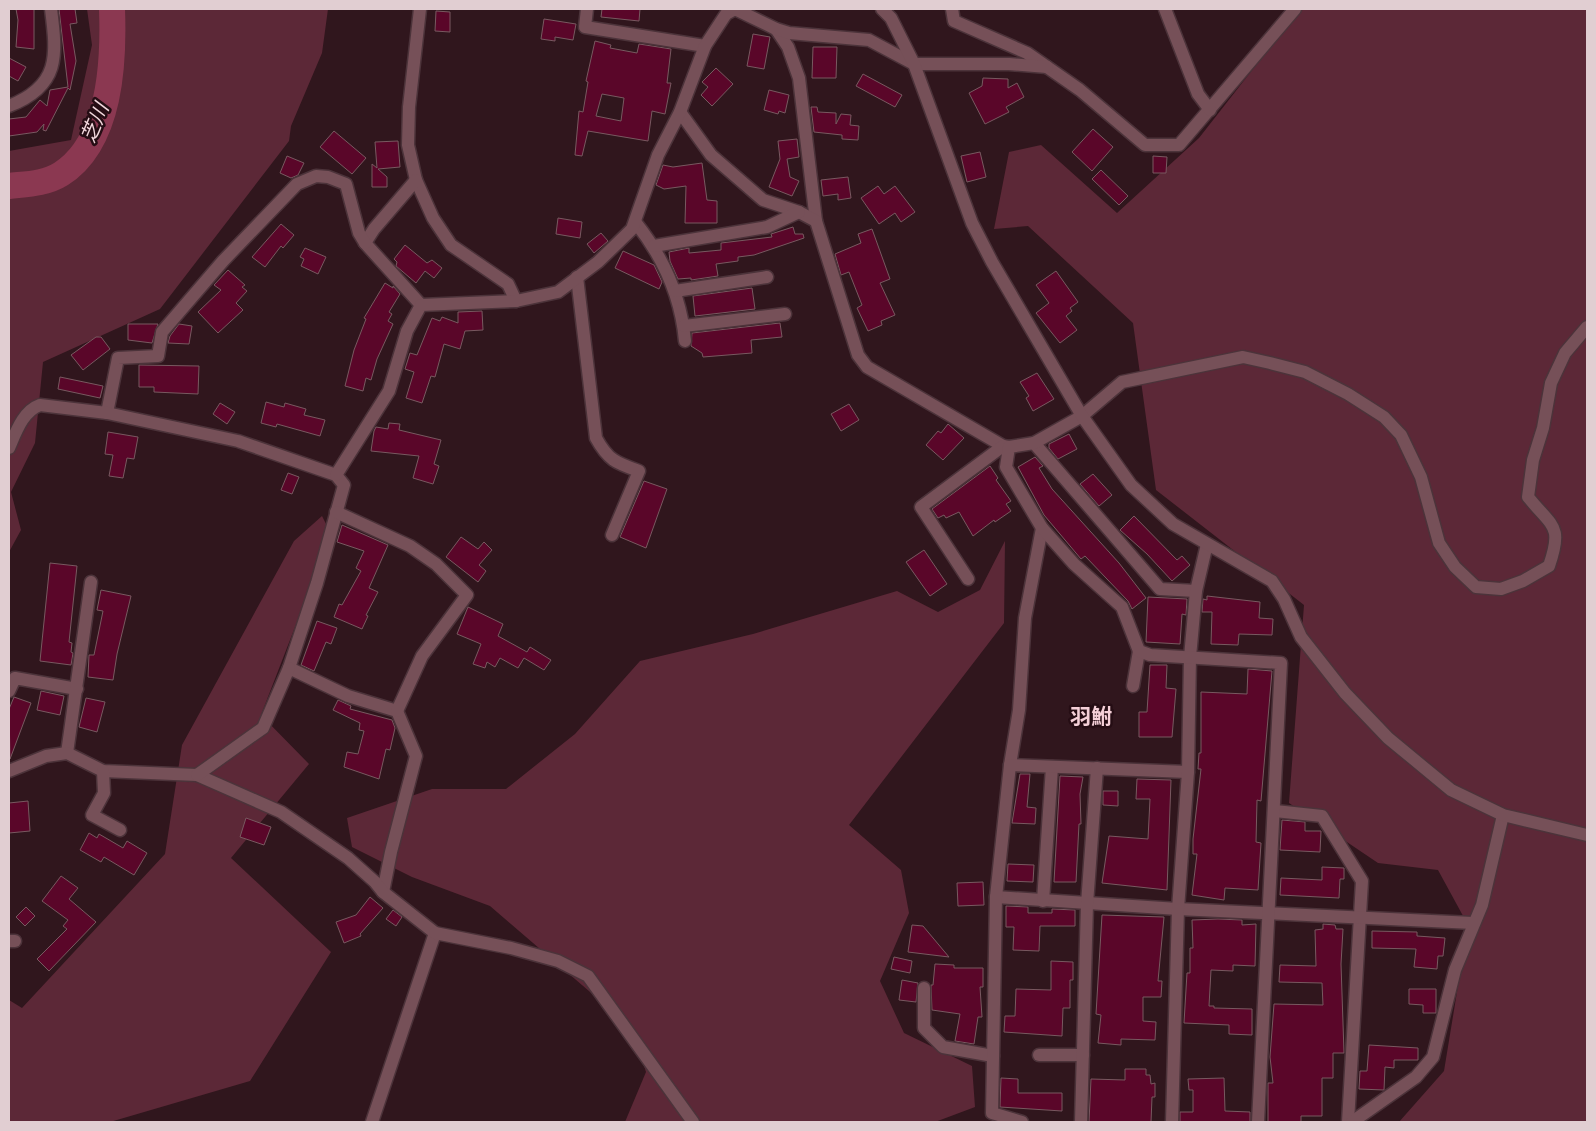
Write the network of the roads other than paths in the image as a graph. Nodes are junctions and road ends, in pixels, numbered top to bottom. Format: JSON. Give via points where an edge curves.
{"nodes":[{"id":1,"x":50,"y":9,"type":"edge"},
{"id":2,"x":420,"y":9,"type":"edge"},
{"id":3,"x":587,"y":9,"type":"edge"},
{"id":4,"x":735,"y":9,"type":"edge"},
{"id":5,"x":882,"y":9,"type":"edge"},
{"id":6,"x":952,"y":9,"type":"edge"},
{"id":7,"x":1165,"y":9,"type":"edge"},
{"id":8,"x":1295,"y":9,"type":"edge"},
{"id":9,"x":776,"y":29,"type":"junction"},
{"id":10,"x":705,"y":46,"type":"junction"},
{"id":11,"x":914,"y":64,"type":"junction"},
{"id":12,"x":1047,"y":67,"type":"junction"},
{"id":13,"x":9,"y":106,"type":"edge"},
{"id":14,"x":1210,"y":110,"type":"junction"},
{"id":15,"x":680,"y":112,"type":"junction"},
{"id":16,"x":416,"y":180,"type":"junction"},
{"id":17,"x":799,"y":212,"type":"junction"},
{"id":18,"x":816,"y":221,"type":"junction"},
{"id":19,"x":636,"y":223,"type":"junction"},
{"id":20,"x":365,"y":244,"type":"junction"},
{"id":21,"x":654,"y":246,"type":"junction"},
{"id":22,"x":577,"y":277,"type":"junction"},
{"id":23,"x":767,"y":277,"type":"dead end"},
{"id":24,"x":675,"y":291,"type":"junction"},
{"id":25,"x":516,"y":301,"type":"junction"},
{"id":26,"x":421,"y":305,"type":"junction"},
{"id":27,"x":786,"y":314,"type":"dead end"},
{"id":28,"x":684,"y":326,"type":"junction"},
{"id":29,"x":1587,"y":327,"type":"edge"},
{"id":30,"x":685,"y":341,"type":"dead end"},
{"id":31,"x":107,"y":413,"type":"junction"},
{"id":32,"x":1082,"y":416,"type":"junction"},
{"id":33,"x":1034,"y":443,"type":"junction"},
{"id":34,"x":1006,"y":447,"type":"junction"},
{"id":35,"x":9,"y":448,"type":"edge"},
{"id":36,"x":336,"y":476,"type":"junction"},
{"id":37,"x":336,"y":512,"type":"junction"},
{"id":38,"x":1042,"y":528,"type":"junction"},
{"id":39,"x":612,"y":535,"type":"dead end"},
{"id":40,"x":1207,"y":544,"type":"junction"},
{"id":41,"x":968,"y":579,"type":"dead end"},
{"id":42,"x":91,"y":582,"type":"dead end"},
{"id":43,"x":1196,"y":591,"type":"junction"},
{"id":44,"x":1139,"y":651,"type":"junction"},
{"id":45,"x":1190,"y":657,"type":"junction"},
{"id":46,"x":289,"y":668,"type":"junction"},
{"id":47,"x":1133,"y":686,"type":"dead end"},
{"id":48,"x":77,"y":689,"type":"junction"},
{"id":49,"x":9,"y":691,"type":"edge"},
{"id":50,"x":397,"y":712,"type":"junction"},
{"id":51,"x":67,"y":753,"type":"junction"},
{"id":52,"x":1010,"y":765,"type":"junction"},
{"id":53,"x":1052,"y":767,"type":"junction"},
{"id":54,"x":1097,"y":768,"type":"junction"},
{"id":55,"x":9,"y":771,"type":"edge"},
{"id":56,"x":103,"y":771,"type":"junction"},
{"id":57,"x":1188,"y":772,"type":"junction"},
{"id":58,"x":198,"y":775,"type":"junction"},
{"id":59,"x":1275,"y":811,"type":"junction"},
{"id":60,"x":1503,"y":815,"type":"junction"},
{"id":61,"x":120,"y":830,"type":"dead end"},
{"id":62,"x":1587,"y":835,"type":"edge"},
{"id":63,"x":383,"y":892,"type":"junction"},
{"id":64,"x":996,"y":897,"type":"junction"},
{"id":65,"x":1043,"y":901,"type":"junction"},
{"id":66,"x":1087,"y":904,"type":"junction"},
{"id":67,"x":1178,"y":910,"type":"junction"},
{"id":68,"x":1267,"y":914,"type":"junction"},
{"id":69,"x":1360,"y":918,"type":"junction"},
{"id":70,"x":1473,"y":924,"type":"junction"},
{"id":71,"x":435,"y":933,"type":"junction"},
{"id":72,"x":924,"y":988,"type":"dead end"},
{"id":73,"x":1039,"y":1055,"type":"dead end"},
{"id":74,"x":993,"y":1056,"type":"junction"},
{"id":75,"x":1083,"y":1056,"type":"junction"},
{"id":76,"x":372,"y":1122,"type":"edge"},
{"id":77,"x":693,"y":1122,"type":"edge"},
{"id":78,"x":1022,"y":1122,"type":"edge"},
{"id":79,"x":1081,"y":1122,"type":"edge"},
{"id":80,"x":1172,"y":1122,"type":"edge"},
{"id":81,"x":1258,"y":1122,"type":"edge"},
{"id":82,"x":1348,"y":1122,"type":"edge"},
{"id":83,"x":1352,"y":1122,"type":"edge"}],
"edges":[{"from":1,"to":13,"type":"street","via":[[55,44],[51,72],[26,99]]},
{"from":2,"to":16,"type":"street","via":[[408,145]]},
{"from":3,"to":10,"type":"street","via":[[585,27]]},
{"from":4,"to":9,"type":"street"},
{"from":4,"to":10,"type":"street","via":[[726,14]]},
{"from":5,"to":11,"type":"street","via":[[891,18]]},
{"from":6,"to":12,"type":"street","via":[[954,21],[1027,53]]},
{"from":7,"to":14,"type":"street","via":[[1198,94]]},
{"from":8,"to":14,"type":"street"},
{"from":9,"to":11,"type":"street","via":[[869,40]]},
{"from":9,"to":18,"type":"street","via":[[788,47],[800,78]]},
{"from":10,"to":15,"type":"street"},
{"from":11,"to":12,"type":"street"},
{"from":11,"to":32,"type":"street","via":[[972,223]]},
{"from":12,"to":14,"type":"street","via":[[1080,90],[1145,145],[1180,145]]},
{"from":15,"to":17,"type":"street","via":[[711,155],[762,200]]},
{"from":15,"to":19,"type":"street","via":[[658,155]]},
{"from":16,"to":20,"type":"street"},
{"from":16,"to":25,"type":"street","via":[[433,218],[452,245],[508,284]]},
{"from":17,"to":18,"type":"street"},
{"from":17,"to":21,"type":"street","via":[[767,226]]},
{"from":18,"to":34,"type":"street","via":[[858,356],[867,367]]},
{"from":19,"to":21,"type":"street"},
{"from":19,"to":22,"type":"street","via":[[598,262]]},
{"from":20,"to":26,"type":"street"},
{"from":20,"to":31,"type":"street","via":[[346,184],[316,176],[297,184],[223,261],[162,332],[158,356],[118,358]]},
{"from":21,"to":24,"type":"street"},
{"from":22,"to":25,"type":"street","via":[[558,292]]},
{"from":22,"to":39,"type":"street","via":[[596,438],[604,453],[616,462],[639,471]]},
{"from":23,"to":24,"type":"street"},
{"from":24,"to":28,"type":"street"},
{"from":25,"to":26,"type":"street"},
{"from":26,"to":36,"type":"street","via":[[407,331],[389,391]]},
{"from":27,"to":28,"type":"street"},
{"from":28,"to":30,"type":"street"},
{"from":29,"to":32,"type":"street","via":[[1565,353],[1551,383],[1533,460],[1528,497],[1556,532],[1557,544],[1549,566],[1501,589],[1476,587],[1455,567],[1439,543],[1421,477],[1401,435],[1384,417],[1305,372],[1243,357],[1122,382]]},
{"from":31,"to":35,"type":"street","via":[[40,405],[31,408]]},
{"from":31,"to":36,"type":"street","via":[[238,440]]},
{"from":32,"to":33,"type":"street"},
{"from":32,"to":40,"type":"street","via":[[1131,485],[1173,524]]},
{"from":33,"to":34,"type":"street"},
{"from":33,"to":43,"type":"street","via":[[1160,589]]},
{"from":34,"to":38,"type":"street","via":[[1006,467]]},
{"from":34,"to":41,"type":"street","via":[[921,507]]},
{"from":36,"to":37,"type":"street","via":[[344,485]]},
{"from":37,"to":46,"type":"street"},
{"from":37,"to":50,"type":"street","via":[[410,546],[436,564],[467,595],[422,656]]},
{"from":38,"to":44,"type":"street","via":[[1074,564],[1122,608]]},
{"from":38,"to":52,"type":"street","via":[[1024,618],[1019,710]]},
{"from":40,"to":43,"type":"street"},
{"from":40,"to":60,"type":"street","via":[[1272,581],[1301,637],[1345,693],[1388,738],[1451,790]]},
{"from":42,"to":48,"type":"street"},
{"from":43,"to":45,"type":"street"},
{"from":44,"to":45,"type":"street","via":[[1150,655]]},
{"from":44,"to":47,"type":"street"},
{"from":45,"to":57,"type":"street"},
{"from":45,"to":59,"type":"street","via":[[1281,662]]},
{"from":46,"to":50,"type":"street","via":[[348,696]]},
{"from":46,"to":58,"type":"street","via":[[262,728]]},
{"from":48,"to":49,"type":"street","via":[[15,678]]},
{"from":48,"to":51,"type":"street"},
{"from":50,"to":63,"type":"street","via":[[416,756],[390,852]]},
{"from":51,"to":55,"type":"street","via":[[46,756]]},
{"from":51,"to":56,"type":"street"},
{"from":52,"to":53,"type":"street"},
{"from":52,"to":64,"type":"street"},
{"from":53,"to":54,"type":"street"},
{"from":53,"to":65,"type":"street"},
{"from":54,"to":57,"type":"street"},
{"from":54,"to":66,"type":"street"},
{"from":56,"to":58,"type":"street"},
{"from":56,"to":61,"type":"street","via":[[104,793],[92,815]]},
{"from":57,"to":67,"type":"street"},
{"from":58,"to":63,"type":"street","via":[[281,812],[348,858]]},
{"from":59,"to":68,"type":"street"},
{"from":59,"to":69,"type":"street","via":[[1322,816],[1362,881]]},
{"from":60,"to":62,"type":"street"},
{"from":60,"to":70,"type":"street","via":[[1482,906]]},
{"from":63,"to":71,"type":"street"},
{"from":64,"to":65,"type":"street"},
{"from":64,"to":74,"type":"street"},
{"from":65,"to":66,"type":"street"},
{"from":66,"to":67,"type":"street"},
{"from":66,"to":75,"type":"street"},
{"from":67,"to":68,"type":"street"},
{"from":67,"to":80,"type":"street"},
{"from":68,"to":69,"type":"street"},
{"from":68,"to":81,"type":"street"},
{"from":69,"to":70,"type":"street"},
{"from":69,"to":82,"type":"street"},
{"from":70,"to":83,"type":"street","via":[[1455,970],[1433,1057],[1416,1077]]},
{"from":71,"to":76,"type":"street"},
{"from":71,"to":77,"type":"street","via":[[558,961],[588,976]]},
{"from":72,"to":74,"type":"street","via":[[924,1028],[943,1047]]},
{"from":73,"to":75,"type":"street"},
{"from":74,"to":78,"type":"street","via":[[992,1113]]},
{"from":75,"to":79,"type":"street"}]}
